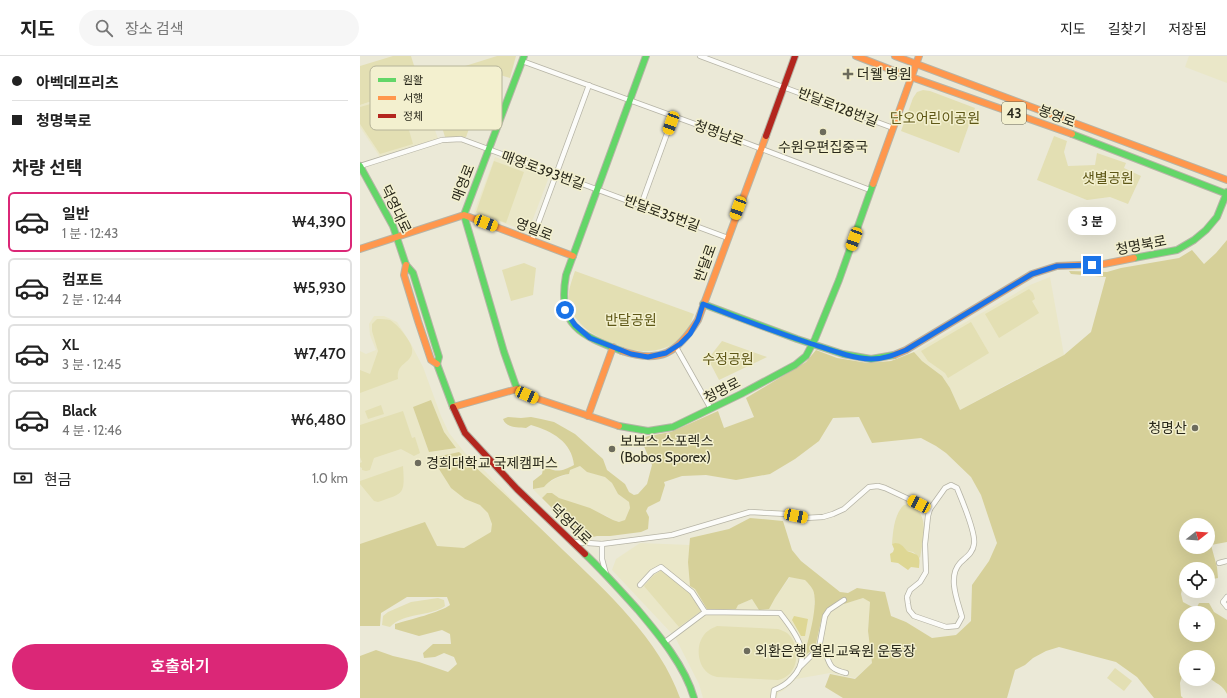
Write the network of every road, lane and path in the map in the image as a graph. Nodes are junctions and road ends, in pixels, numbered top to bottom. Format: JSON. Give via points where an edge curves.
{"nodes":[{"id":1,"x":646,"y":56,"type":"edge"},
{"id":2,"x":700,"y":56,"type":"edge"},
{"id":3,"x":795,"y":56,"type":"edge"},
{"id":4,"x":856,"y":56,"type":"edge"},
{"id":5,"x":895,"y":56,"type":"edge"},
{"id":6,"x":920,"y":56,"type":"edge"},
{"id":7,"x":523,"y":58,"type":"edge"},
{"id":8,"x":917,"y":64,"type":"junction"},
{"id":9,"x":912,"y":77,"type":"junction"},
{"id":10,"x":589,"y":85,"type":"junction"},
{"id":11,"x":783,"y":86,"type":"junction"},
{"id":12,"x":630,"y":100,"type":"junction"},
{"id":13,"x":502,"y":115,"type":"edge"},
{"id":14,"x":673,"y":117,"type":"junction"},
{"id":15,"x":893,"y":128,"type":"junction"},
{"id":16,"x":496,"y":130,"type":"edge"},
{"id":17,"x":760,"y":148,"type":"junction"},
{"id":18,"x":489,"y":150,"type":"junction"},
{"id":19,"x":360,"y":166,"type":"edge"},
{"id":20,"x":556,"y":174,"type":"junction"},
{"id":21,"x":1227,"y":180,"type":"edge"},
{"id":22,"x":597,"y":189,"type":"junction"},
{"id":23,"x":870,"y":190,"type":"junction"},
{"id":24,"x":1227,"y":193,"type":"edge"},
{"id":25,"x":641,"y":205,"type":"junction"},
{"id":26,"x":464,"y":215,"type":"junction"},
{"id":27,"x":396,"y":237,"type":"junction"},
{"id":28,"x":728,"y":238,"type":"junction"},
{"id":29,"x":532,"y":240,"type":"junction"},
{"id":30,"x":360,"y":249,"type":"edge"},
{"id":31,"x":573,"y":256,"type":"junction"},
{"id":32,"x":406,"y":265,"type":"junction"},
{"id":33,"x":703,"y":304,"type":"junction"},
{"id":34,"x":813,"y":344,"type":"junction"},
{"id":35,"x":613,"y":348,"type":"junction"},
{"id":36,"x":676,"y":348,"type":"junction"},
{"id":37,"x":437,"y":364,"type":"junction"},
{"id":38,"x":517,"y":389,"type":"junction"},
{"id":39,"x":453,"y":407,"type":"junction"},
{"id":40,"x":711,"y":409,"type":"junction"},
{"id":41,"x":588,"y":416,"type":"junction"},
{"id":42,"x":930,"y":510,"type":"junction"},
{"id":43,"x":573,"y":542,"type":"junction"},
{"id":44,"x":602,"y":544,"type":"junction"},
{"id":45,"x":1227,"y":561,"type":"edge"},
{"id":46,"x":1219,"y":563,"type":"dead end"},
{"id":47,"x":606,"y":574,"type":"junction"},
{"id":48,"x":640,"y":585,"type":"dead end"},
{"id":49,"x":1227,"y":597,"type":"edge"},
{"id":50,"x":844,"y":600,"type":"dead end"},
{"id":51,"x":1227,"y":607,"type":"edge"},
{"id":52,"x":705,"y":612,"type":"junction"},
{"id":53,"x":665,"y":642,"type":"junction"},
{"id":54,"x":819,"y":648,"type":"junction"},
{"id":55,"x":801,"y":666,"type":"junction"},
{"id":56,"x":846,"y":673,"type":"dead end"},
{"id":57,"x":694,"y":698,"type":"edge"},
{"id":58,"x":773,"y":698,"type":"edge"}],
"edges":[{"from":1,"to":12,"type":"street","name":"반달로"},
{"from":2,"to":11,"type":"street","name":"반달로128번길"},
{"from":3,"to":11,"type":"street","name":"반달로"},
{"from":4,"to":9,"type":"street","name":"봉영로","number":"43"},
{"from":5,"to":8,"type":"street","name":"봉영로","number":"43"},
{"from":6,"to":8,"type":"street","name":"청명로"},
{"from":7,"to":10,"type":"street","name":"청명남로"},
{"from":7,"to":13,"type":"street","name":"매영로"},
{"from":8,"to":9,"type":"street","name":"청명로"},
{"from":8,"to":21,"type":"street","name":"봉영로","number":"43"},
{"from":9,"to":15,"type":"street","name":"청명로"},
{"from":9,"to":24,"type":"street","name":"봉영로","number":"43","via":[[1070,133]]},
{"from":10,"to":12,"type":"street","name":"청명남로"},
{"from":10,"to":20,"type":"street"},
{"from":11,"to":15,"type":"street","name":"반달로128번길"},
{"from":11,"to":17,"type":"street","name":"반달로"},
{"from":12,"to":14,"type":"street","name":"청명남로"},
{"from":12,"to":22,"type":"street","name":"반달로"},
{"from":14,"to":17,"type":"street","name":"청명남로"},
{"from":14,"to":25,"type":"street"},
{"from":15,"to":23,"type":"street","name":"청명로"},
{"from":16,"to":18,"type":"street","name":"매영로"},
{"from":17,"to":23,"type":"street","name":"청명남로"},
{"from":17,"to":28,"type":"street","name":"반달로"},
{"from":18,"to":19,"type":"street","name":"매영로393번길","via":[[461,139],[447,140]]},
{"from":18,"to":20,"type":"street","name":"매영로393번길"},
{"from":18,"to":26,"type":"street","name":"매영로"},
{"from":19,"to":27,"type":"street","name":"덕영대로","via":[[393,226]]},
{"from":20,"to":22,"type":"street","name":"매영로393번길"},
{"from":20,"to":29,"type":"street"},
{"from":22,"to":25,"type":"street","name":"반달로35번길"},
{"from":22,"to":31,"type":"street","name":"반달로"},
{"from":23,"to":34,"type":"street","name":"청명로","via":[[839,280]]},
{"from":24,"to":34,"type":"street","name":"청명북로","via":[[1217,217],[1206,230],[1177,250],[1104,264],[1057,266],[1032,274],[895,355],[870,359]]},
{"from":25,"to":28,"type":"street","name":"반달로35번길"},
{"from":26,"to":27,"type":"street"},
{"from":26,"to":29,"type":"street","name":"영일로"},
{"from":26,"to":38,"type":"street","name":"매영로"},
{"from":27,"to":30,"type":"street"},
{"from":27,"to":32,"type":"street","name":"덕영대로"},
{"from":28,"to":33,"type":"street","name":"반달로"},
{"from":29,"to":31,"type":"street","name":"영일로"},
{"from":31,"to":35,"type":"street","name":"반달로","via":[[563,293],[565,310],[575,325],[590,338]]},
{"from":32,"to":37,"type":"street","name":"덕영대로","via":[[412,273],[437,350]]},
{"from":32,"to":37,"type":"street","name":"덕영대로","via":[[404,275],[418,321],[431,360]]},
{"from":33,"to":34,"type":"street","name":"청명북로"},
{"from":33,"to":36,"type":"street","name":"반달로","via":[[690,334]]},
{"from":34,"to":40,"type":"street","name":"청명로","via":[[806,356],[795,365]]},
{"from":35,"to":36,"type":"street","name":"반달로","via":[[648,357]]},
{"from":35,"to":41,"type":"street"},
{"from":36,"to":40,"type":"street"},
{"from":37,"to":39,"type":"street","name":"덕영대로"},
{"from":38,"to":39,"type":"street"},
{"from":38,"to":41,"type":"street","name":"청명로","via":[[535,398]]},
{"from":39,"to":43,"type":"street","name":"덕영대로","via":[[465,433],[476,446]]},
{"from":40,"to":41,"type":"street","name":"청명로","via":[[673,427],[648,431],[624,428]]},
{"from":42,"to":42,"type":"street","via":[[945,488],[951,485],[957,488],[975,538],[972,552],[958,565],[954,574],[956,597],[962,617],[957,626],[946,628],[914,616],[909,610],[907,597],[910,590],[920,582],[926,572],[925,544]]},
{"from":42,"to":44,"type":"street","via":[[878,486],[870,487],[844,509],[829,516],[813,518],[750,512],[672,534]]},
{"from":43,"to":44,"type":"street"},
{"from":43,"to":47,"type":"street","name":"덕영대로"},
{"from":44,"to":47,"type":"street"},
{"from":45,"to":46,"type":"street"},
{"from":47,"to":53,"type":"street","name":"덕영대로"},
{"from":48,"to":52,"type":"street","via":[[652,572],[661,567],[692,592]]},
{"from":49,"to":51,"type":"street","via":[[1223,602]]},
{"from":50,"to":54,"type":"street","via":[[829,610],[825,616]]},
{"from":52,"to":53,"type":"street"},
{"from":52,"to":55,"type":"street","via":[[780,613],[794,630],[800,643]]},
{"from":53,"to":57,"type":"street","name":"덕영대로","via":[[691,687]]},
{"from":54,"to":55,"type":"street"},
{"from":54,"to":56,"type":"street","via":[[826,651],[830,665],[835,670]]},
{"from":55,"to":58,"type":"street","via":[[789,682],[774,690]]}]}
